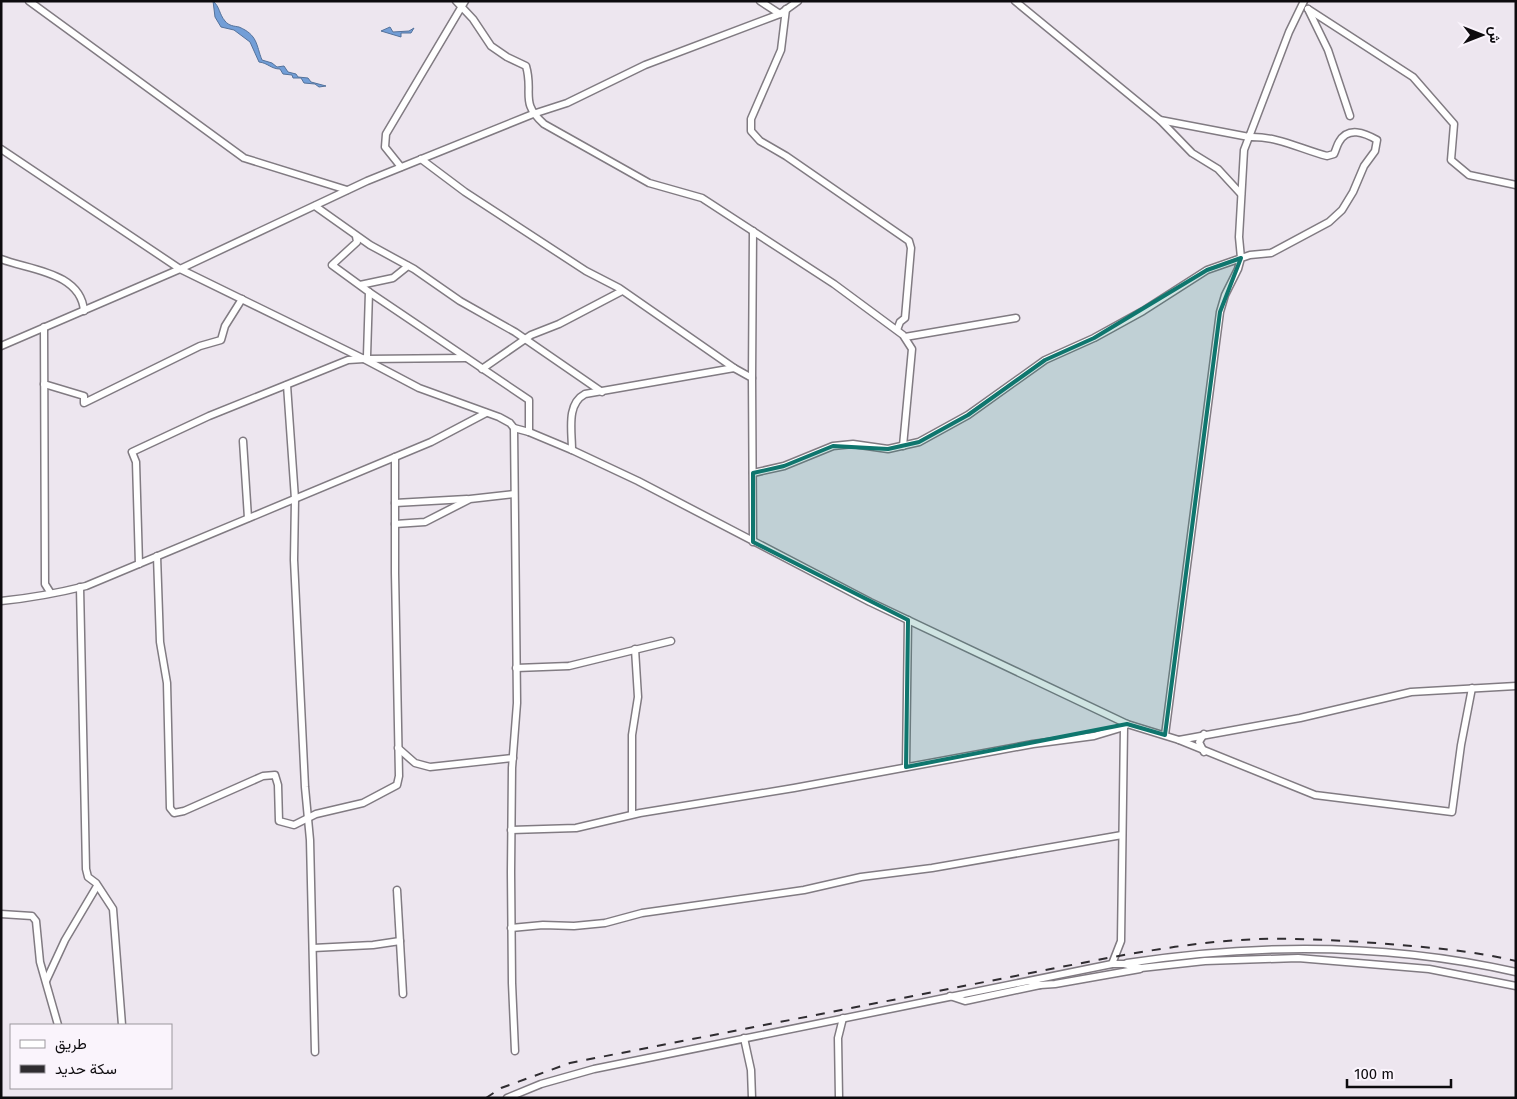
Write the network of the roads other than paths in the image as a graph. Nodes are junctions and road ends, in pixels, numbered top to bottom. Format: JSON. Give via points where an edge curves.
{"nodes":[{"id":1,"x":29,"y":1,"type":"edge"},
{"id":2,"x":456,"y":1,"type":"edge"},
{"id":3,"x":760,"y":1,"type":"edge"},
{"id":4,"x":798,"y":1,"type":"edge"},
{"id":5,"x":1015,"y":1,"type":"edge"},
{"id":6,"x":1304,"y":1,"type":"edge"},
{"id":7,"x":464,"y":5,"type":"edge"},
{"id":8,"x":1308,"y":9,"type":"junction"},
{"id":9,"x":786,"y":10,"type":"junction"},
{"id":10,"x":780,"y":14,"type":"junction"},
{"id":11,"x":533,"y":114,"type":"junction"},
{"id":12,"x":1350,"y":116,"type":"dead end"},
{"id":13,"x":1160,"y":120,"type":"junction"},
{"id":14,"x":1249,"y":137,"type":"junction"},
{"id":15,"x":1,"y":149,"type":"edge"},
{"id":16,"x":420,"y":159,"type":"junction"},
{"id":17,"x":401,"y":167,"type":"junction"},
{"id":18,"x":1516,"y":185,"type":"edge"},
{"id":19,"x":347,"y":190,"type":"junction"},
{"id":20,"x":1241,"y":194,"type":"junction"},
{"id":21,"x":314,"y":206,"type":"junction"},
{"id":22,"x":753,"y":231,"type":"junction"},
{"id":23,"x":356,"y":236,"type":"junction"},
{"id":24,"x":1240,"y":258,"type":"junction"},
{"id":25,"x":1,"y":259,"type":"edge"},
{"id":26,"x":408,"y":266,"type":"junction"},
{"id":27,"x":180,"y":270,"type":"junction"},
{"id":28,"x":360,"y":286,"type":"junction"},
{"id":29,"x":622,"y":291,"type":"junction"},
{"id":30,"x":369,"y":292,"type":"junction"},
{"id":31,"x":242,"y":300,"type":"junction"},
{"id":32,"x":84,"y":311,"type":"junction"},
{"id":33,"x":1016,"y":318,"type":"dead end"},
{"id":34,"x":44,"y":328,"type":"junction"},
{"id":35,"x":897,"y":330,"type":"junction"},
{"id":36,"x":905,"y":337,"type":"junction"},
{"id":37,"x":525,"y":339,"type":"junction"},
{"id":38,"x":1,"y":346,"type":"edge"},
{"id":39,"x":467,"y":358,"type":"junction"},
{"id":40,"x":364,"y":359,"type":"junction"},
{"id":41,"x":734,"y":368,"type":"junction"},
{"id":42,"x":482,"y":369,"type":"junction"},
{"id":43,"x":752,"y":378,"type":"junction"},
{"id":44,"x":44,"y":384,"type":"junction"},
{"id":45,"x":286,"y":385,"type":"junction"},
{"id":46,"x":602,"y":392,"type":"junction"},
{"id":47,"x":486,"y":413,"type":"junction"},
{"id":48,"x":514,"y":428,"type":"junction"},
{"id":49,"x":529,"y":432,"type":"junction"},
{"id":50,"x":243,"y":441,"type":"dead end"},
{"id":51,"x":903,"y":446,"type":"junction"},
{"id":52,"x":572,"y":450,"type":"junction"},
{"id":53,"x":395,"y":457,"type":"junction"},
{"id":54,"x":753,"y":473,"type":"junction"},
{"id":55,"x":514,"y":494,"type":"junction"},
{"id":56,"x":295,"y":498,"type":"junction"},
{"id":57,"x":470,"y":499,"type":"junction"},
{"id":58,"x":395,"y":503,"type":"junction"},
{"id":59,"x":248,"y":518,"type":"junction"},
{"id":60,"x":395,"y":524,"type":"junction"},
{"id":61,"x":753,"y":542,"type":"junction"},
{"id":62,"x":157,"y":556,"type":"junction"},
{"id":63,"x":139,"y":564,"type":"junction"},
{"id":64,"x":80,"y":587,"type":"junction"},
{"id":65,"x":50,"y":592,"type":"junction"},
{"id":66,"x":1,"y":601,"type":"edge"},
{"id":67,"x":908,"y":620,"type":"junction"},
{"id":68,"x":671,"y":641,"type":"dead end"},
{"id":69,"x":635,"y":650,"type":"junction"},
{"id":70,"x":516,"y":668,"type":"junction"},
{"id":71,"x":1516,"y":686,"type":"edge"},
{"id":72,"x":1472,"y":688,"type":"junction"},
{"id":73,"x":1126,"y":726,"type":"junction"},
{"id":74,"x":1204,"y":734,"type":"junction"},
{"id":75,"x":1165,"y":735,"type":"junction"},
{"id":76,"x":1179,"y":740,"type":"junction"},
{"id":77,"x":398,"y":748,"type":"junction"},
{"id":78,"x":1204,"y":752,"type":"junction"},
{"id":79,"x":513,"y":758,"type":"junction"},
{"id":80,"x":906,"y":767,"type":"junction"},
{"id":81,"x":632,"y":814,"type":"junction"},
{"id":82,"x":308,"y":816,"type":"junction"},
{"id":83,"x":511,"y":830,"type":"junction"},
{"id":84,"x":1122,"y":835,"type":"junction"},
{"id":85,"x":97,"y":886,"type":"junction"},
{"id":86,"x":397,"y":890,"type":"dead end"},
{"id":87,"x":1,"y":914,"type":"edge"},
{"id":88,"x":511,"y":928,"type":"junction"},
{"id":89,"x":400,"y":940,"type":"junction"},
{"id":90,"x":313,"y":948,"type":"junction"},
{"id":91,"x":1112,"y":964,"type":"junction"},
{"id":92,"x":1124,"y":964,"type":"junction"},
{"id":93,"x":1141,"y":968,"type":"junction"},
{"id":94,"x":1516,"y":972,"type":"edge"},
{"id":95,"x":46,"y":981,"type":"junction"},
{"id":96,"x":1029,"y":981,"type":"junction"},
{"id":97,"x":1040,"y":985,"type":"junction"},
{"id":98,"x":1516,"y":986,"type":"edge"},
{"id":99,"x":402,"y":994,"type":"dead end"},
{"id":100,"x":950,"y":996,"type":"junction"},
{"id":101,"x":843,"y":1018,"type":"junction"},
{"id":102,"x":58,"y":1024,"type":"edge"},
{"id":103,"x":122,"y":1024,"type":"edge"},
{"id":104,"x":744,"y":1038,"type":"junction"},
{"id":105,"x":515,"y":1051,"type":"dead end"},
{"id":106,"x":315,"y":1052,"type":"dead end"},
{"id":107,"x":507,"y":1098,"type":"edge"},
{"id":108,"x":752,"y":1098,"type":"edge"},
{"id":109,"x":840,"y":1098,"type":"edge"}],
"edges":[{"from":1,"to":19,"type":"street","via":[[244,158]]},
{"from":2,"to":7,"type":"street"},
{"from":3,"to":10,"type":"street"},
{"from":4,"to":9,"type":"street"},
{"from":5,"to":13,"type":"street"},
{"from":6,"to":8,"type":"street"},
{"from":6,"to":14,"type":"street"},
{"from":7,"to":11,"type":"street","via":[[491,46],[526,66],[528,99]]},
{"from":7,"to":17,"type":"street","via":[[450,23],[386,134],[384,146]]},
{"from":8,"to":12,"type":"street","via":[[1328,50]]},
{"from":8,"to":18,"type":"street","via":[[1413,77],[1454,124],[1451,160],[1468,174]]},
{"from":9,"to":10,"type":"street"},
{"from":9,"to":35,"type":"street","via":[[781,50],[751,118],[751,131],[760,141],[909,241],[905,318]]},
{"from":10,"to":11,"type":"street","via":[[645,64],[567,103]]},
{"from":11,"to":16,"type":"street"},
{"from":11,"to":22,"type":"street","via":[[559,134],[631,175],[702,198]]},
{"from":13,"to":14,"type":"street"},
{"from":13,"to":20,"type":"street","via":[[1192,153],[1218,169]]},
{"from":14,"to":20,"type":"street","via":[[1244,150]]},
{"from":14,"to":24,"type":"street","via":[[1272,138],[1327,156],[1334,154],[1339,142],[1353,132],[1367,134],[1378,144],[1349,200],[1334,218],[1271,253]]},
{"from":15,"to":27,"type":"street"},
{"from":16,"to":17,"type":"street"},
{"from":16,"to":29,"type":"street","via":[[465,192]]},
{"from":17,"to":19,"type":"street"},
{"from":19,"to":21,"type":"street"},
{"from":20,"to":24,"type":"street"},
{"from":21,"to":23,"type":"street"},
{"from":21,"to":27,"type":"street"},
{"from":22,"to":35,"type":"street"},
{"from":22,"to":43,"type":"street"},
{"from":23,"to":26,"type":"street"},
{"from":23,"to":28,"type":"street","via":[[357,242],[332,265]]},
{"from":24,"to":51,"type":"street","via":[[1207,270],[1143,311],[1044,360],[968,416],[919,442]]},
{"from":24,"to":75,"type":"street","via":[[1220,312]]},
{"from":25,"to":32,"type":"street","via":[[40,270],[70,284],[83,300]]},
{"from":26,"to":28,"type":"street","via":[[393,278]]},
{"from":26,"to":37,"type":"street"},
{"from":27,"to":31,"type":"street"},
{"from":27,"to":32,"type":"street"},
{"from":28,"to":30,"type":"street"},
{"from":29,"to":37,"type":"street"},
{"from":29,"to":41,"type":"street"},
{"from":30,"to":39,"type":"street"},
{"from":30,"to":40,"type":"street","via":[[368,356]]},
{"from":31,"to":40,"type":"street"},
{"from":31,"to":44,"type":"street","via":[[225,326],[221,340],[200,346],[84,403],[84,396]]},
{"from":32,"to":34,"type":"street"},
{"from":33,"to":36,"type":"street"},
{"from":34,"to":38,"type":"street"},
{"from":34,"to":44,"type":"street"},
{"from":35,"to":36,"type":"street"},
{"from":36,"to":51,"type":"street","via":[[911,344],[912,357]]},
{"from":37,"to":42,"type":"street"},
{"from":37,"to":46,"type":"street"},
{"from":39,"to":40,"type":"street"},
{"from":39,"to":42,"type":"street"},
{"from":40,"to":45,"type":"street","via":[[348,360]]},
{"from":40,"to":47,"type":"street","via":[[419,388]]},
{"from":41,"to":43,"type":"street"},
{"from":41,"to":46,"type":"street"},
{"from":42,"to":49,"type":"street","via":[[529,400]]},
{"from":43,"to":54,"type":"street"},
{"from":44,"to":65,"type":"street","via":[[45,584]]},
{"from":45,"to":56,"type":"street"},
{"from":45,"to":63,"type":"street","via":[[132,452],[136,462]]},
{"from":46,"to":52,"type":"street","via":[[585,394],[574,402]]},
{"from":47,"to":48,"type":"street","via":[[510,423]]},
{"from":47,"to":53,"type":"street"},
{"from":48,"to":49,"type":"street"},
{"from":48,"to":55,"type":"street"},
{"from":49,"to":52,"type":"street"},
{"from":50,"to":59,"type":"street"},
{"from":51,"to":54,"type":"street","via":[[888,449],[853,444],[833,446],[784,466]]},
{"from":52,"to":61,"type":"street","via":[[669,496]]},
{"from":53,"to":56,"type":"street"},
{"from":53,"to":58,"type":"street"},
{"from":54,"to":61,"type":"street"},
{"from":55,"to":57,"type":"street"},
{"from":55,"to":70,"type":"street"},
{"from":56,"to":59,"type":"street"},
{"from":56,"to":82,"type":"street","via":[[294,560]]},
{"from":57,"to":58,"type":"street"},
{"from":57,"to":60,"type":"street","via":[[424,522]]},
{"from":58,"to":60,"type":"street"},
{"from":59,"to":62,"type":"street"},
{"from":60,"to":77,"type":"street"},
{"from":61,"to":67,"type":"street"},
{"from":62,"to":63,"type":"street"},
{"from":62,"to":82,"type":"street","via":[[160,642],[167,683],[170,808],[174,813],[184,811],[263,776],[275,775],[279,821],[294,826]]},
{"from":63,"to":64,"type":"street"},
{"from":64,"to":65,"type":"street"},
{"from":64,"to":85,"type":"street","via":[[86,870]]},
{"from":65,"to":66,"type":"street","via":[[38,598]]},
{"from":67,"to":73,"type":"street"},
{"from":67,"to":80,"type":"street"},
{"from":68,"to":69,"type":"street"},
{"from":69,"to":70,"type":"street","via":[[569,666]]},
{"from":69,"to":81,"type":"street","via":[[638,707],[632,735]]},
{"from":70,"to":79,"type":"street"},
{"from":71,"to":72,"type":"street"},
{"from":72,"to":74,"type":"street","via":[[1411,692],[1300,718]]},
{"from":72,"to":78,"type":"street","via":[[1452,812],[1315,795]]},
{"from":73,"to":75,"type":"street"},
{"from":73,"to":80,"type":"street","via":[[1094,736]]},
{"from":73,"to":84,"type":"street"},
{"from":74,"to":76,"type":"street"},
{"from":74,"to":78,"type":"street","via":[[1199,742]]},
{"from":75,"to":76,"type":"street"},
{"from":76,"to":78,"type":"street"},
{"from":77,"to":79,"type":"street","via":[[415,763],[430,767]]},
{"from":77,"to":82,"type":"street","via":[[399,776],[396,785],[363,803]]},
{"from":79,"to":83,"type":"street"},
{"from":80,"to":81,"type":"street"},
{"from":81,"to":83,"type":"street","via":[[576,828]]},
{"from":82,"to":90,"type":"street"},
{"from":83,"to":88,"type":"street"},
{"from":84,"to":88,"type":"street","via":[[861,877],[804,890],[642,913],[605,923]]},
{"from":84,"to":91,"type":"street","via":[[1121,942]]},
{"from":85,"to":95,"type":"street","via":[[65,940]]},
{"from":85,"to":103,"type":"street","via":[[113,909]]},
{"from":86,"to":89,"type":"street"},
{"from":87,"to":95,"type":"street","via":[[32,916],[36,922],[40,962]]},
{"from":88,"to":105,"type":"street"},
{"from":89,"to":90,"type":"street"},
{"from":89,"to":99,"type":"street"},
{"from":90,"to":106,"type":"street"},
{"from":91,"to":92,"type":"street"},
{"from":91,"to":96,"type":"street"},
{"from":92,"to":93,"type":"street"},
{"from":92,"to":94,"type":"street","via":[[1180,955],[1270,948],[1369,950],[1428,956]]},
{"from":93,"to":97,"type":"street"},
{"from":93,"to":98,"type":"street","via":[[1298,958],[1429,969]]},
{"from":95,"to":102,"type":"street"},
{"from":96,"to":97,"type":"street"},
{"from":96,"to":100,"type":"street"},
{"from":97,"to":100,"type":"street","via":[[965,1001]]},
{"from":100,"to":101,"type":"street"},
{"from":101,"to":104,"type":"street"},
{"from":101,"to":109,"type":"street","via":[[838,1038]]},
{"from":104,"to":107,"type":"street","via":[[594,1069],[540,1084]]},
{"from":104,"to":108,"type":"street","via":[[751,1070]]}]}
